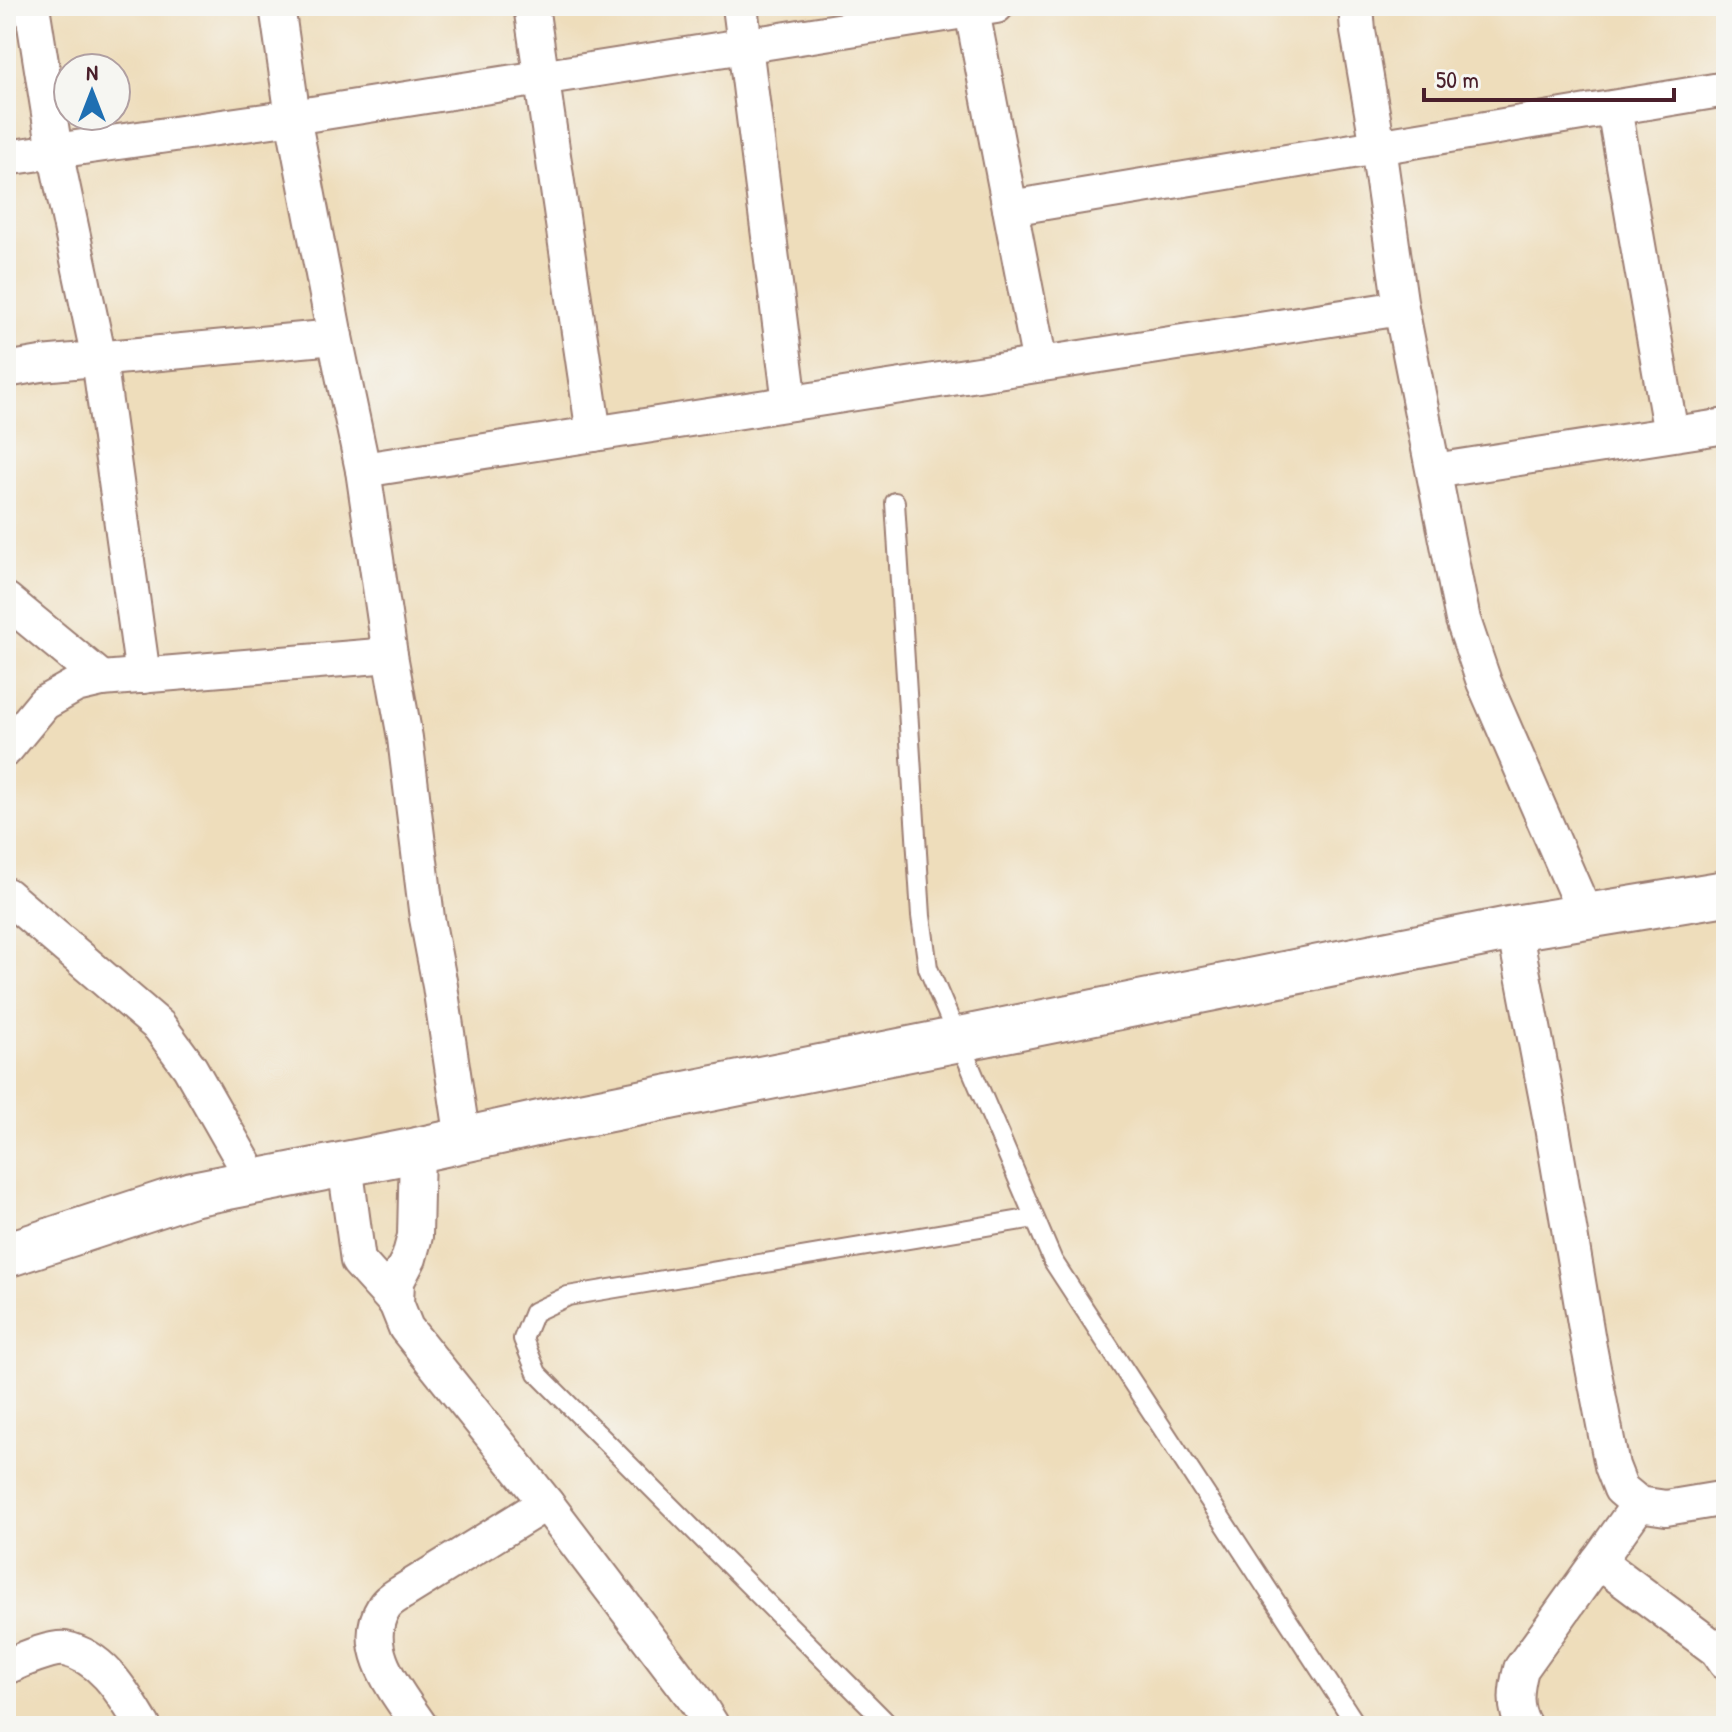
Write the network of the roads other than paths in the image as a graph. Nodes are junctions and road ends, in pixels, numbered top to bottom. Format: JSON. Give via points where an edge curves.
{"nodes":[{"id":1,"x":32,"y":6,"type":"edge"},
{"id":2,"x":277,"y":6,"type":"edge"},
{"id":3,"x":531,"y":6,"type":"edge"},
{"id":4,"x":740,"y":6,"type":"edge"},
{"id":5,"x":1356,"y":6,"type":"edge"},
{"id":6,"x":979,"y":7,"type":"edge"},
{"id":7,"x":745,"y":46,"type":"junction"},
{"id":8,"x":542,"y":78,"type":"junction"},
{"id":9,"x":1726,"y":89,"type":"edge"},
{"id":10,"x":1614,"y":108,"type":"junction"},
{"id":11,"x":293,"y":117,"type":"junction"},
{"id":12,"x":1378,"y":147,"type":"junction"},
{"id":13,"x":55,"y":151,"type":"junction"},
{"id":14,"x":6,"y":158,"type":"edge"},
{"id":15,"x":1010,"y":208,"type":"junction"},
{"id":16,"x":1401,"y":308,"type":"junction"},
{"id":17,"x":335,"y":337,"type":"junction"},
{"id":18,"x":99,"y":359,"type":"junction"},
{"id":19,"x":1040,"y":364,"type":"junction"},
{"id":20,"x":6,"y":370,"type":"edge"},
{"id":21,"x":790,"y":403,"type":"junction"},
{"id":22,"x":1726,"y":426,"type":"edge"},
{"id":23,"x":594,"y":434,"type":"junction"},
{"id":24,"x":1671,"y":434,"type":"junction"},
{"id":25,"x":363,"y":470,"type":"junction"},
{"id":26,"x":1434,"y":471,"type":"junction"},
{"id":27,"x":895,"y":502,"type":"dead end"},
{"id":28,"x":6,"y":600,"type":"edge"},
{"id":29,"x":390,"y":655,"type":"junction"},
{"id":30,"x":143,"y":676,"type":"junction"},
{"id":31,"x":102,"y":679,"type":"junction"},
{"id":32,"x":6,"y":749,"type":"edge"},
{"id":33,"x":1726,"y":893,"type":"edge"},
{"id":34,"x":6,"y":895,"type":"edge"},
{"id":35,"x":1586,"y":916,"type":"junction"},
{"id":36,"x":1514,"y":928,"type":"junction"},
{"id":37,"x":959,"y":1039,"type":"junction"},
{"id":38,"x":463,"y":1140,"type":"junction"},
{"id":39,"x":417,"y":1150,"type":"junction"},
{"id":40,"x":345,"y":1164,"type":"junction"},
{"id":41,"x":255,"y":1182,"type":"junction"},
{"id":42,"x":1034,"y":1218,"type":"junction"},
{"id":43,"x":6,"y":1255,"type":"edge"},
{"id":44,"x":396,"y":1303,"type":"junction"},
{"id":45,"x":1726,"y":1498,"type":"edge"},
{"id":46,"x":546,"y":1503,"type":"junction"},
{"id":47,"x":1639,"y":1504,"type":"junction"},
{"id":48,"x":1598,"y":1561,"type":"junction"},
{"id":49,"x":1726,"y":1663,"type":"edge"},
{"id":50,"x":6,"y":1667,"type":"edge"},
{"id":51,"x":143,"y":1726,"type":"edge"},
{"id":52,"x":420,"y":1726,"type":"edge"},
{"id":53,"x":712,"y":1726,"type":"edge"},
{"id":54,"x":890,"y":1726,"type":"edge"},
{"id":55,"x":1357,"y":1726,"type":"edge"},
{"id":56,"x":1524,"y":1726,"type":"edge"}],
"edges":[{"from":1,"to":13,"type":"street"},
{"from":2,"to":11,"type":"street"},
{"from":3,"to":8,"type":"street"},
{"from":4,"to":7,"type":"street"},
{"from":5,"to":12,"type":"street"},
{"from":6,"to":7,"type":"street"},
{"from":6,"to":15,"type":"street"},
{"from":7,"to":8,"type":"street"},
{"from":7,"to":21,"type":"street"},
{"from":8,"to":11,"type":"street"},
{"from":8,"to":23,"type":"street"},
{"from":9,"to":10,"type":"street"},
{"from":10,"to":12,"type":"street"},
{"from":10,"to":24,"type":"street"},
{"from":11,"to":13,"type":"street"},
{"from":11,"to":17,"type":"street"},
{"from":12,"to":15,"type":"street"},
{"from":12,"to":16,"type":"street"},
{"from":13,"to":14,"type":"street"},
{"from":13,"to":18,"type":"street"},
{"from":15,"to":19,"type":"street"},
{"from":16,"to":19,"type":"street"},
{"from":16,"to":26,"type":"street"},
{"from":17,"to":18,"type":"street"},
{"from":17,"to":25,"type":"street"},
{"from":18,"to":20,"type":"street"},
{"from":18,"to":30,"type":"street"},
{"from":19,"to":21,"type":"street"},
{"from":21,"to":23,"type":"street"},
{"from":22,"to":24,"type":"street"},
{"from":23,"to":25,"type":"street"},
{"from":24,"to":26,"type":"street"},
{"from":25,"to":29,"type":"street"},
{"from":26,"to":35,"type":"street","via":[[1463,620],[1480,670]]},
{"from":27,"to":37,"type":"lane","via":[[921,916],[928,968]]},
{"from":28,"to":31,"type":"street"},
{"from":29,"to":30,"type":"street"},
{"from":29,"to":38,"type":"street"},
{"from":30,"to":31,"type":"street"},
{"from":31,"to":32,"type":"street","via":[[76,685],[44,703]]},
{"from":33,"to":35,"type":"main road"},
{"from":34,"to":41,"type":"street","via":[[159,1026],[190,1068]]},
{"from":35,"to":36,"type":"main road"},
{"from":36,"to":37,"type":"main road"},
{"from":36,"to":47,"type":"street","via":[[1612,1466],[1621,1489]]},
{"from":37,"to":38,"type":"main road"},
{"from":37,"to":42,"type":"lane"},
{"from":38,"to":39,"type":"main road"},
{"from":39,"to":40,"type":"main road"},
{"from":39,"to":44,"type":"street","via":[[415,1236],[397,1281]]},
{"from":40,"to":41,"type":"main road"},
{"from":40,"to":44,"type":"street","via":[[358,1261]]},
{"from":41,"to":43,"type":"main road","via":[[192,1194]]},
{"from":42,"to":54,"type":"lane","via":[[568,1296],[534,1312],[523,1339],[537,1373]]},
{"from":42,"to":55,"type":"lane","via":[[1053,1261]]},
{"from":44,"to":46,"type":"street","via":[[406,1328]]},
{"from":45,"to":47,"type":"street","via":[[1666,1508]]},
{"from":46,"to":52,"type":"street","via":[[384,1605],[374,1635],[384,1673]]},
{"from":46,"to":53,"type":"street"},
{"from":47,"to":48,"type":"street"},
{"from":48,"to":49,"type":"street","via":[[1717,1650]]},
{"from":48,"to":56,"type":"street","via":[[1521,1669],[1515,1694]]},
{"from":50,"to":51,"type":"street","via":[[63,1648],[95,1661]]}]}
